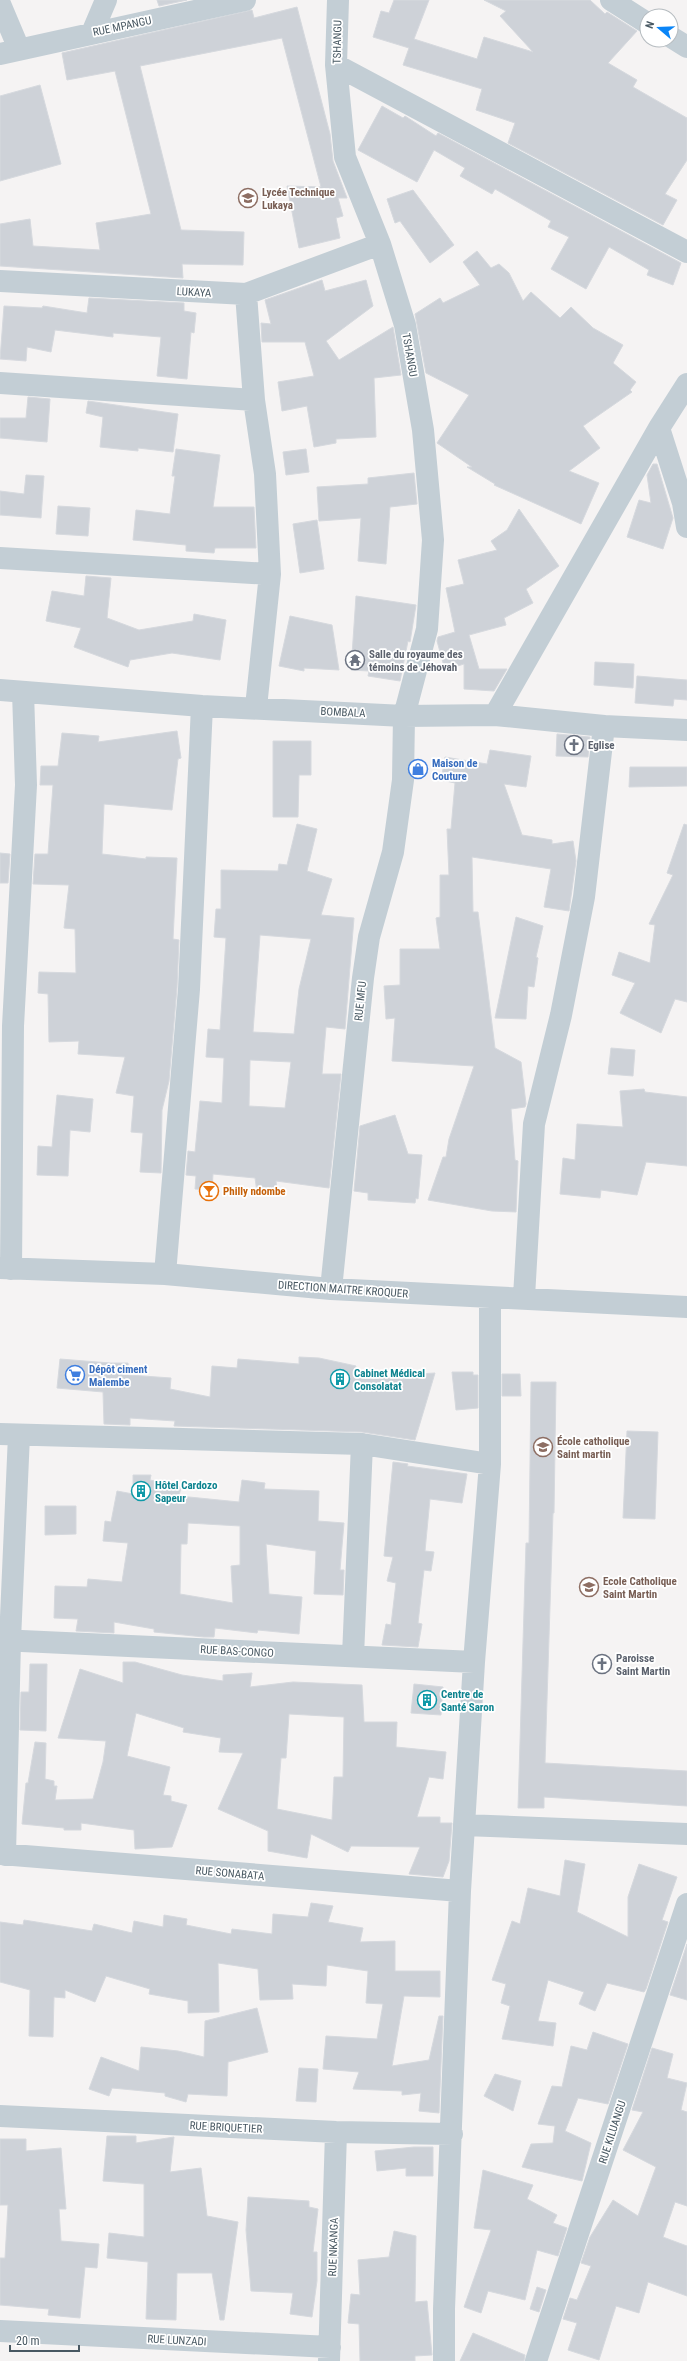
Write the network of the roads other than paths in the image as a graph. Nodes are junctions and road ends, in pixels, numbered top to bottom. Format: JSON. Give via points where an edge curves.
{"nodes":[{"id":1,"x":106,"y":0,"type":"edge"},
{"id":2,"x":245,"y":0,"type":"edge"},
{"id":3,"x":338,"y":0,"type":"edge"},
{"id":4,"x":610,"y":0,"type":"edge"},
{"id":5,"x":0,"y":4,"type":"edge"},
{"id":6,"x":639,"y":18,"type":"edge"},
{"id":7,"x":92,"y":32,"type":"junction"},
{"id":8,"x":10,"y":51,"type":"edge"},
{"id":9,"x":336,"y":65,"type":"junction"},
{"id":10,"x":380,"y":244,"type":"junction"},
{"id":11,"x":687,"y":252,"type":"edge"},
{"id":12,"x":0,"y":281,"type":"edge"},
{"id":13,"x":246,"y":294,"type":"junction"},
{"id":14,"x":0,"y":383,"type":"edge"},
{"id":15,"x":687,"y":384,"type":"edge"},
{"id":16,"x":254,"y":400,"type":"junction"},
{"id":17,"x":659,"y":428,"type":"junction"},
{"id":18,"x":687,"y":527,"type":"edge"},
{"id":19,"x":0,"y":558,"type":"edge"},
{"id":20,"x":270,"y":574,"type":"junction"},
{"id":21,"x":0,"y":690,"type":"edge"},
{"id":22,"x":23,"y":692,"type":"junction"},
{"id":23,"x":202,"y":706,"type":"junction"},
{"id":24,"x":256,"y":707,"type":"junction"},
{"id":25,"x":495,"y":715,"type":"junction"},
{"id":26,"x":404,"y":716,"type":"junction"},
{"id":27,"x":604,"y":726,"type":"junction"},
{"id":28,"x":687,"y":730,"type":"edge"},
{"id":29,"x":6,"y":1269,"type":"edge"},
{"id":30,"x":165,"y":1274,"type":"junction"},
{"id":31,"x":330,"y":1289,"type":"junction"},
{"id":32,"x":490,"y":1297,"type":"junction"},
{"id":33,"x":524,"y":1297,"type":"junction"},
{"id":34,"x":687,"y":1307,"type":"edge"},
{"id":35,"x":10,"y":1434,"type":"edge"},
{"id":36,"x":362,"y":1444,"type":"junction"},
{"id":37,"x":490,"y":1464,"type":"junction"},
{"id":38,"x":5,"y":1640,"type":"edge"},
{"id":39,"x":353,"y":1656,"type":"junction"},
{"id":40,"x":474,"y":1662,"type":"junction"},
{"id":41,"x":464,"y":1825,"type":"junction"},
{"id":42,"x":687,"y":1834,"type":"edge"},
{"id":43,"x":2,"y":1854,"type":"edge"},
{"id":44,"x":460,"y":1891,"type":"junction"},
{"id":45,"x":687,"y":1904,"type":"edge"},
{"id":46,"x":0,"y":2116,"type":"edge"},
{"id":47,"x":336,"y":2132,"type":"junction"},
{"id":48,"x":452,"y":2134,"type":"junction"},
{"id":49,"x":0,"y":2331,"type":"edge"},
{"id":50,"x":330,"y":2354,"type":"edge"},
{"id":51,"x":444,"y":2361,"type":"edge"},
{"id":52,"x":536,"y":2361,"type":"edge"}],
"edges":[{"from":1,"to":7,"type":"street"},
{"from":2,"to":7,"type":"street","name":"RUE MPANGU"},
{"from":3,"to":9,"type":"street","name":"TSHANGU"},
{"from":4,"to":6,"type":"street"},
{"from":5,"to":8,"type":"street"},
{"from":7,"to":8,"type":"street","name":"RUE MPANGU"},
{"from":9,"to":10,"type":"street","name":"TSHANGU","via":[[345,156]]},
{"from":9,"to":11,"type":"street"},
{"from":10,"to":13,"type":"street","name":"LUKAYA"},
{"from":10,"to":26,"type":"street","name":"TSHANGU","via":[[405,325],[423,430],[433,540],[427,629]]},
{"from":12,"to":13,"type":"street","name":"LUKAYA"},
{"from":13,"to":16,"type":"street"},
{"from":14,"to":16,"type":"street"},
{"from":15,"to":17,"type":"street"},
{"from":16,"to":20,"type":"street","via":[[265,474]]},
{"from":17,"to":18,"type":"street","via":[[683,504]]},
{"from":17,"to":25,"type":"street"},
{"from":19,"to":20,"type":"street"},
{"from":20,"to":24,"type":"street"},
{"from":21,"to":22,"type":"street","name":"BOMBALA"},
{"from":22,"to":23,"type":"street","name":"BOMBALA"},
{"from":22,"to":29,"type":"street","via":[[26,785],[13,1026]]},
{"from":23,"to":24,"type":"street","name":"BOMBALA"},
{"from":23,"to":30,"type":"street","via":[[190,989]]},
{"from":24,"to":26,"type":"street","name":"BOMBALA"},
{"from":25,"to":26,"type":"street","name":"BOMBALA"},
{"from":25,"to":27,"type":"street","name":"BOMBALA"},
{"from":26,"to":31,"type":"street","name":"RUE MFU","via":[[403,780],[393,852],[369,937],[363,978]]},
{"from":27,"to":28,"type":"street","name":"BOMBALA"},
{"from":27,"to":33,"type":"street","via":[[584,897],[561,1015],[534,1124]]},
{"from":29,"to":30,"type":"street","name":"DIRECTION MAITRE KROQUER"},
{"from":30,"to":31,"type":"street","name":"DIRECTION MAITRE KROQUER"},
{"from":31,"to":32,"type":"street","name":"DIRECTION MAITRE KROQUER"},
{"from":32,"to":33,"type":"street","name":"DIRECTION MAITRE KROQUER"},
{"from":32,"to":37,"type":"street"},
{"from":33,"to":34,"type":"street","name":"DIRECTION MAITRE KROQUER"},
{"from":35,"to":36,"type":"street"},
{"from":35,"to":38,"type":"street"},
{"from":36,"to":37,"type":"street"},
{"from":36,"to":39,"type":"street"},
{"from":37,"to":40,"type":"street"},
{"from":38,"to":39,"type":"street","name":"RUE BAS-CONGO"},
{"from":38,"to":43,"type":"street"},
{"from":39,"to":40,"type":"street","name":"RUE BAS-CONGO"},
{"from":40,"to":41,"type":"street"},
{"from":41,"to":42,"type":"street"},
{"from":41,"to":44,"type":"street"},
{"from":43,"to":44,"type":"street","name":"RUE SONABATA"},
{"from":44,"to":48,"type":"street"},
{"from":45,"to":52,"type":"street","name":"RUE KILUANGU"},
{"from":46,"to":47,"type":"street","name":"RUE BRIQUETIER"},
{"from":47,"to":48,"type":"street","name":"RUE BRIQUETIER"},
{"from":47,"to":50,"type":"street","name":"RUE NKANGA"},
{"from":48,"to":51,"type":"street"},
{"from":49,"to":50,"type":"street","name":"RUE LUNZADI"}]}
